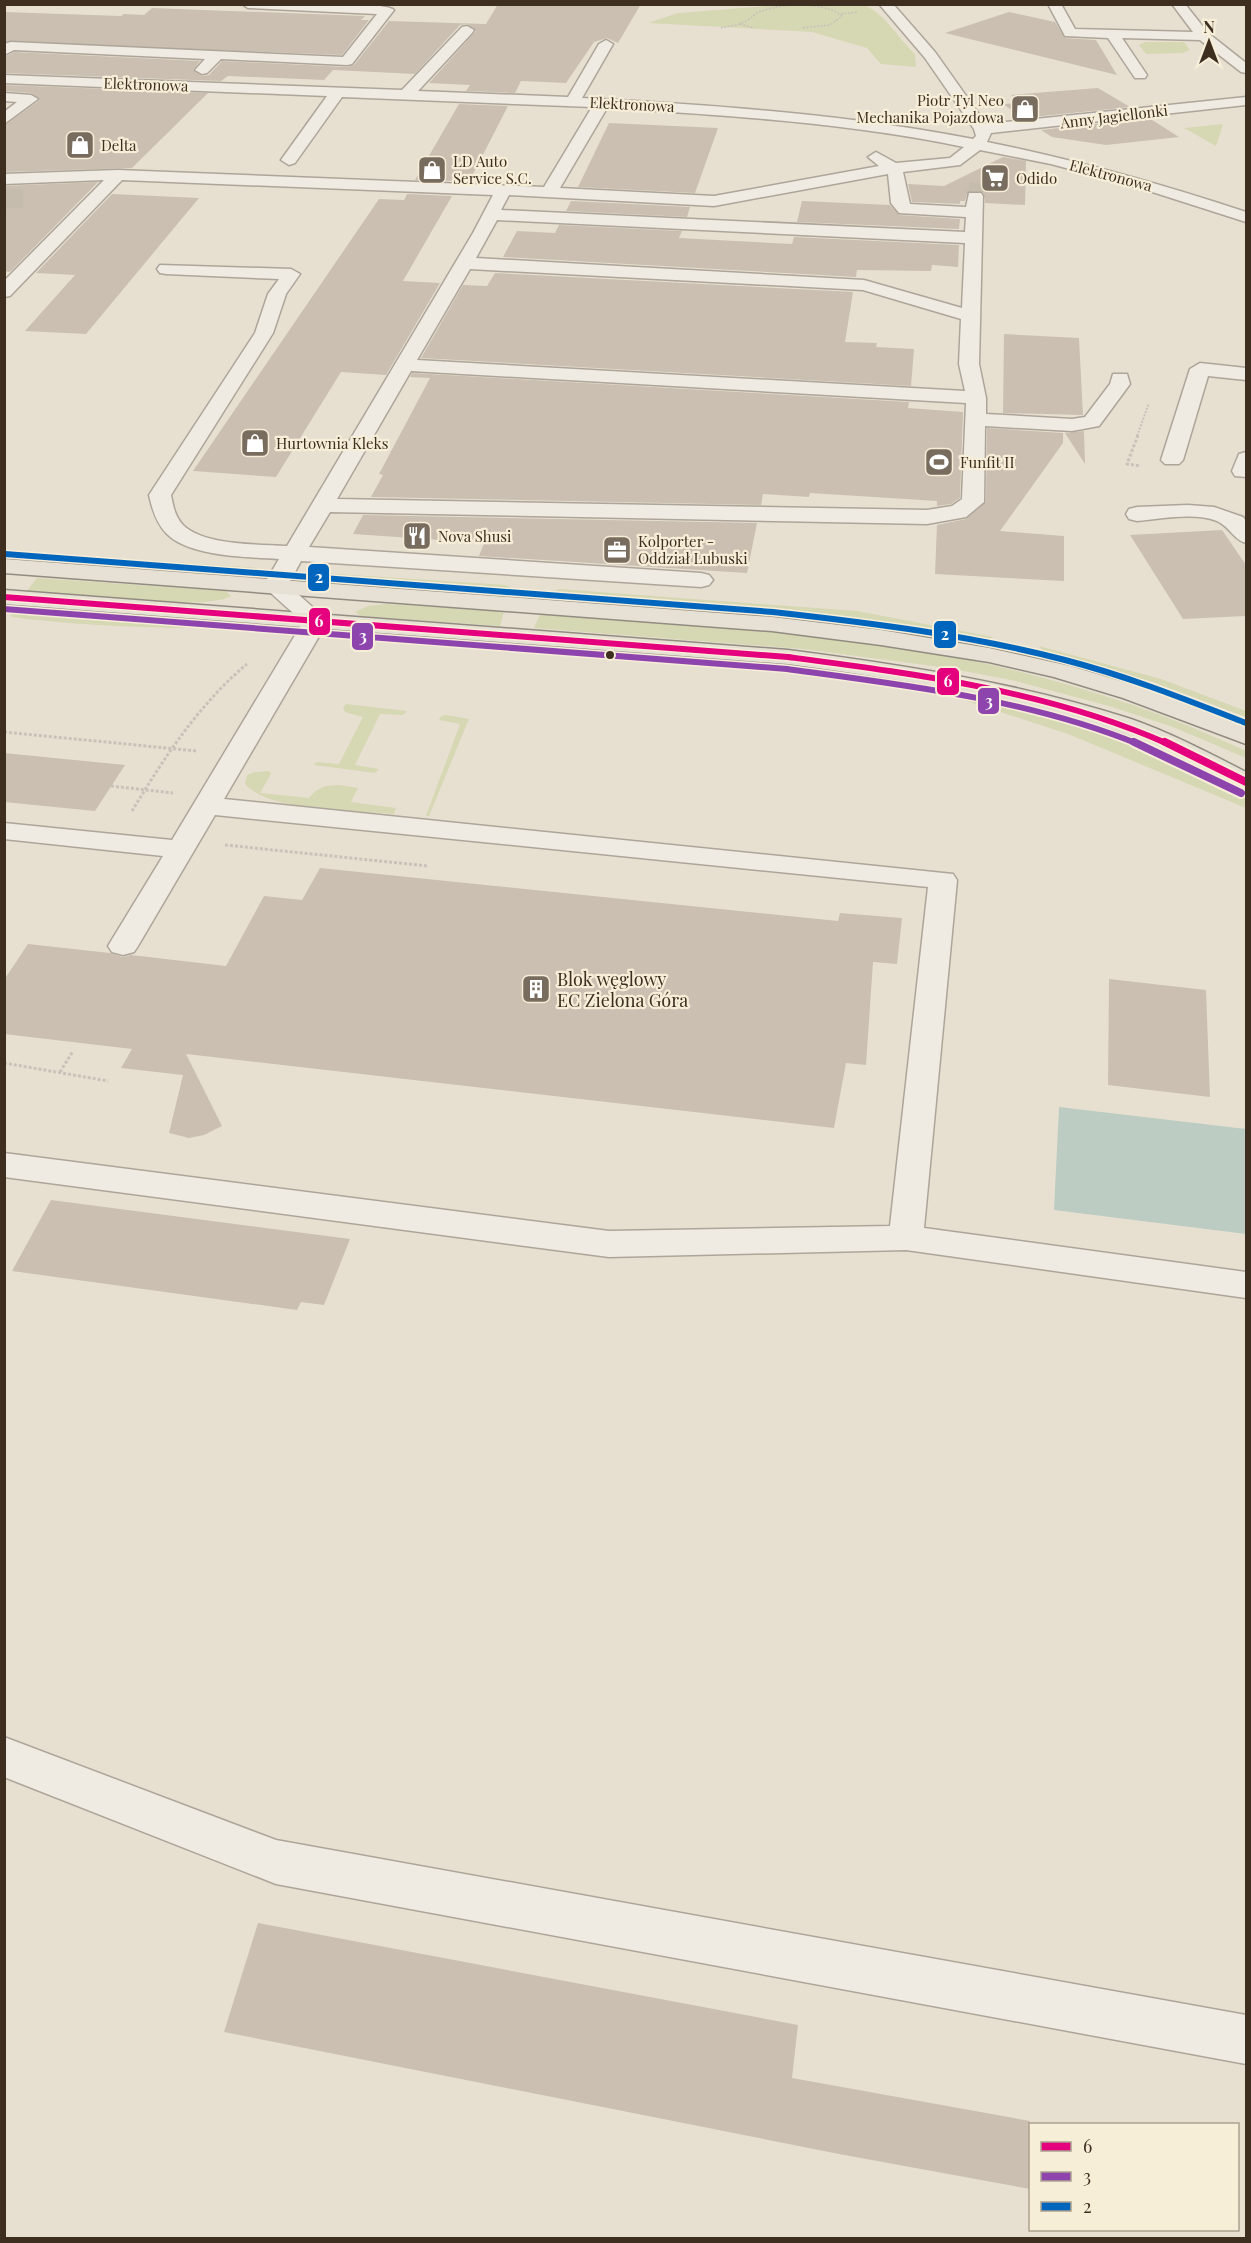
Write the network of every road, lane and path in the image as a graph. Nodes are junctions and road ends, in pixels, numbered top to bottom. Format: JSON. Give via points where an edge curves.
{"nodes":[{"id":1,"x":248,"y":4,"type":"edge"},
{"id":2,"x":885,"y":4,"type":"edge"},
{"id":3,"x":1054,"y":4,"type":"edge"},
{"id":4,"x":1178,"y":4,"type":"edge"},
{"id":5,"x":285,"y":5,"type":"edge"},
{"id":6,"x":740,"y":24,"type":"junction"},
{"id":7,"x":721,"y":28,"type":"dead end"},
{"id":8,"x":754,"y":28,"type":"dead end"},
{"id":9,"x":801,"y":28,"type":"dead end"},
{"id":10,"x":467,"y":30,"type":"dead end"},
{"id":11,"x":1114,"y":36,"type":"junction"},
{"id":12,"x":1203,"y":36,"type":"junction"},
{"id":13,"x":606,"y":44,"type":"dead end"},
{"id":14,"x":4,"y":51,"type":"edge"},
{"id":15,"x":217,"y":55,"type":"junction"},
{"id":16,"x":1246,"y":69,"type":"edge"},
{"id":17,"x":1140,"y":75,"type":"dead end"},
{"id":18,"x":4,"y":79,"type":"edge"},
{"id":19,"x":186,"y":86,"type":"junction"},
{"id":20,"x":338,"y":92,"type":"junction"},
{"id":21,"x":406,"y":95,"type":"junction"},
{"id":22,"x":4,"y":97,"type":"edge"},
{"id":23,"x":573,"y":101,"type":"junction"},
{"id":24,"x":1246,"y":101,"type":"edge"},
{"id":25,"x":603,"y":102,"type":"junction"},
{"id":26,"x":594,"y":117,"type":"junction"},
{"id":27,"x":4,"y":120,"type":"edge"},
{"id":28,"x":980,"y":137,"type":"junction"},
{"id":29,"x":824,"y":138,"type":"dead end"},
{"id":30,"x":861,"y":148,"type":"dead end"},
{"id":31,"x":290,"y":160,"type":"dead end"},
{"id":32,"x":954,"y":162,"type":"junction"},
{"id":33,"x":894,"y":168,"type":"junction"},
{"id":34,"x":118,"y":175,"type":"junction"},
{"id":35,"x":4,"y":179,"type":"tunnel mouth"},
{"id":36,"x":976,"y":188,"type":"junction"},
{"id":37,"x":503,"y":190,"type":"junction"},
{"id":38,"x":549,"y":193,"type":"junction"},
{"id":39,"x":101,"y":194,"type":"junction"},
{"id":40,"x":78,"y":195,"type":"dead end"},
{"id":41,"x":492,"y":215,"type":"junction"},
{"id":42,"x":1246,"y":217,"type":"edge"},
{"id":43,"x":974,"y":238,"type":"junction"},
{"id":44,"x":463,"y":263,"type":"junction"},
{"id":45,"x":166,"y":269,"type":"dead end"},
{"id":46,"x":4,"y":292,"type":"edge"},
{"id":47,"x":970,"y":316,"type":"junction"},
{"id":48,"x":403,"y":365,"type":"junction"},
{"id":49,"x":1246,"y":374,"type":"edge"},
{"id":50,"x":1120,"y":378,"type":"dead end"},
{"id":51,"x":976,"y":398,"type":"junction"},
{"id":52,"x":975,"y":420,"type":"junction"},
{"id":53,"x":1172,"y":460,"type":"dead end"},
{"id":54,"x":322,"y":505,"type":"junction"},
{"id":55,"x":1137,"y":514,"type":"dead end"},
{"id":56,"x":1246,"y":536,"type":"edge"},
{"id":57,"x":294,"y":553,"type":"junction"},
{"id":58,"x":4,"y":566,"type":"edge"},
{"id":59,"x":701,"y":580,"type":"dead end"},
{"id":60,"x":275,"y":586,"type":"junction"},
{"id":61,"x":4,"y":597,"type":"edge"},
{"id":62,"x":316,"y":621,"type":"junction"},
{"id":63,"x":252,"y":661,"type":"dead end"},
{"id":64,"x":4,"y":732,"type":"edge"},
{"id":65,"x":1246,"y":736,"type":"edge"},
{"id":66,"x":174,"y":749,"type":"junction"},
{"id":67,"x":1246,"y":782,"type":"edge"},
{"id":68,"x":111,"y":786,"type":"dead end"},
{"id":69,"x":144,"y":789,"type":"junction"},
{"id":70,"x":141,"y":795,"type":"dead end"},
{"id":71,"x":209,"y":801,"type":"junction"},
{"id":72,"x":4,"y":831,"type":"edge"},
{"id":73,"x":180,"y":849,"type":"junction"},
{"id":74,"x":123,"y":946,"type":"dead end"},
{"id":75,"x":73,"y":1052,"type":"dead end"},
{"id":76,"x":4,"y":1063,"type":"edge"},
{"id":77,"x":60,"y":1072,"type":"junction"},
{"id":78,"x":108,"y":1081,"type":"dead end"},
{"id":79,"x":4,"y":1165,"type":"edge"},
{"id":80,"x":906,"y":1238,"type":"junction"},
{"id":81,"x":1246,"y":1285,"type":"edge"},
{"id":82,"x":4,"y":1757,"type":"edge"},
{"id":83,"x":1246,"y":2040,"type":"edge"}],
"edges":[{"from":1,"to":5,"type":"street"},
{"from":2,"to":28,"type":"street","via":[[930,55]]},
{"from":3,"to":11,"type":"street","via":[[1070,33]]},
{"from":4,"to":12,"type":"street"},
{"from":5,"to":15,"type":"street","via":[[387,10],[347,61]]},
{"from":6,"to":7,"type":"path"},
{"from":6,"to":8,"type":"path"},
{"from":6,"to":9,"type":"path","via":[[752,19],[756,12],[777,8],[820,8],[840,12],[842,16],[830,25]]},
{"from":10,"to":21,"type":"street"},
{"from":11,"to":12,"type":"street"},
{"from":11,"to":17,"type":"street"},
{"from":12,"to":16,"type":"street"},
{"from":13,"to":23,"type":"street"},
{"from":14,"to":15,"type":"street","via":[[11,46]]},
{"from":15,"to":19,"type":"street"},
{"from":18,"to":19,"type":"street","name":"Elektronowa"},
{"from":19,"to":20,"type":"street","name":"Elektronowa"},
{"from":20,"to":21,"type":"street","name":"Elektronowa"},
{"from":20,"to":31,"type":"street"},
{"from":21,"to":23,"type":"street","name":"Elektronowa"},
{"from":22,"to":27,"type":"street","via":[[31,99]]},
{"from":23,"to":25,"type":"street","name":"Elektronowa"},
{"from":24,"to":28,"type":"street","name":"Anny Jagiellonki"},
{"from":25,"to":26,"type":"street"},
{"from":25,"to":28,"type":"street","name":"Elektronowa","via":[[776,114]]},
{"from":26,"to":29,"type":"street","via":[[745,127]]},
{"from":26,"to":38,"type":"street"},
{"from":28,"to":32,"type":"street"},
{"from":28,"to":42,"type":"street","name":"Elektronowa"},
{"from":30,"to":33,"type":"street"},
{"from":32,"to":33,"type":"street"},
{"from":32,"to":36,"type":"street"},
{"from":33,"to":36,"type":"street","via":[[899,178],[899,203],[905,209]]},
{"from":33,"to":38,"type":"street","via":[[714,201]]},
{"from":34,"to":35,"type":"street"},
{"from":34,"to":37,"type":"street"},
{"from":34,"to":39,"type":"street"},
{"from":36,"to":43,"type":"street"},
{"from":37,"to":38,"type":"street"},
{"from":37,"to":41,"type":"street"},
{"from":39,"to":40,"type":"street"},
{"from":39,"to":46,"type":"street"},
{"from":41,"to":43,"type":"street"},
{"from":41,"to":44,"type":"street"},
{"from":43,"to":47,"type":"street"},
{"from":44,"to":47,"type":"street","via":[[864,285]]},
{"from":44,"to":48,"type":"street"},
{"from":45,"to":57,"type":"street","via":[[291,274],[277,294],[264,333],[160,495],[164,516],[181,537],[231,549]]},
{"from":47,"to":51,"type":"street","via":[[969,364]]},
{"from":48,"to":51,"type":"street"},
{"from":48,"to":54,"type":"street"},
{"from":49,"to":53,"type":"street","via":[[1200,369]]},
{"from":50,"to":52,"type":"street","via":[[1120,384],[1092,422],[1072,425]]},
{"from":51,"to":52,"type":"street"},
{"from":52,"to":54,"type":"street","via":[[972,502],[958,512],[927,517]]},
{"from":54,"to":57,"type":"street"},
{"from":55,"to":56,"type":"street","via":[[1191,511],[1223,516],[1235,522]]},
{"from":57,"to":59,"type":"street"},
{"from":57,"to":60,"type":"street"},
{"from":58,"to":60,"type":"main road"},
{"from":60,"to":62,"type":"street"},
{"from":60,"to":65,"type":"main road","via":[[881,636],[1062,671],[1138,694]]},
{"from":61,"to":62,"type":"main road"},
{"from":62,"to":67,"type":"main road","via":[[776,656],[893,671],[1003,693],[1123,725]]},
{"from":62,"to":71,"type":"street"},
{"from":63,"to":66,"type":"path","via":[[236,671]]},
{"from":64,"to":66,"type":"path"},
{"from":66,"to":69,"type":"path"},
{"from":68,"to":69,"type":"path"},
{"from":69,"to":70,"type":"path"},
{"from":69,"to":71,"type":"path"},
{"from":71,"to":73,"type":"street"},
{"from":71,"to":80,"type":"street","via":[[943,880]]},
{"from":72,"to":73,"type":"street"},
{"from":73,"to":74,"type":"street"},
{"from":75,"to":77,"type":"path"},
{"from":76,"to":77,"type":"path"},
{"from":77,"to":78,"type":"path"},
{"from":79,"to":80,"type":"street","via":[[609,1244]]},
{"from":80,"to":81,"type":"street"},
{"from":82,"to":83,"type":"street","via":[[276,1862]]}]}
